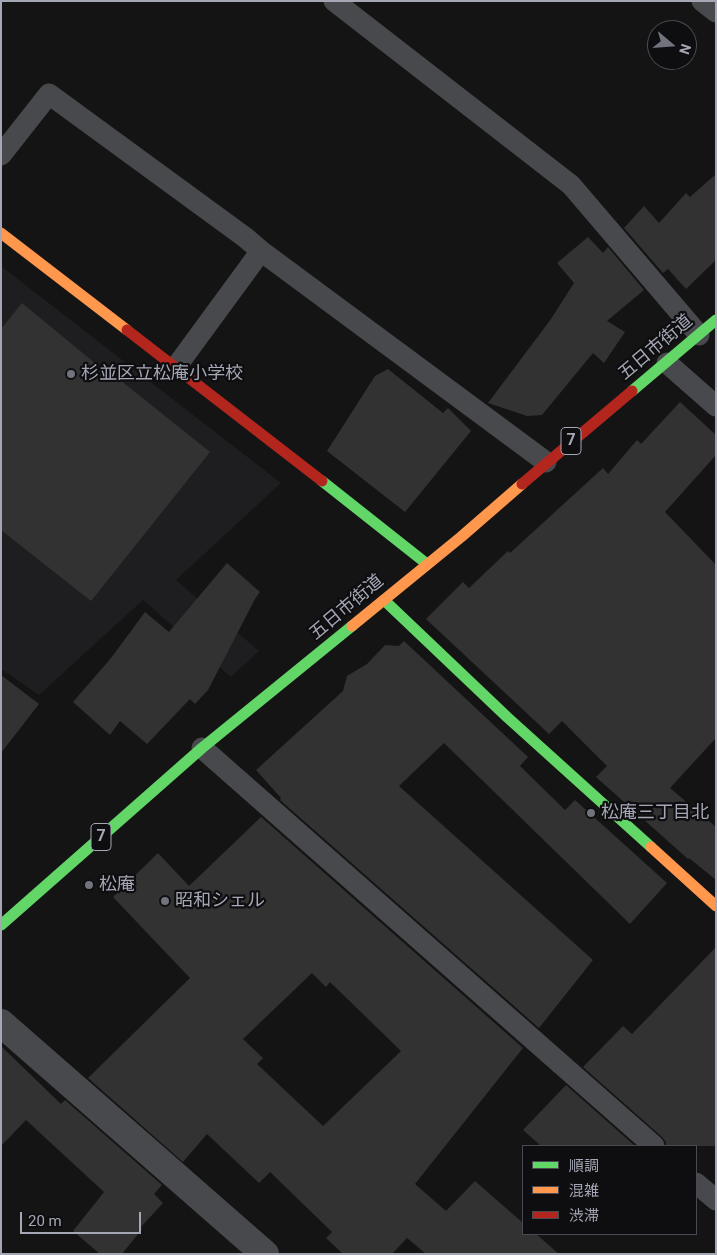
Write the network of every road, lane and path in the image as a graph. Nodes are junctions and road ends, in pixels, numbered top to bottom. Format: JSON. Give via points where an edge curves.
{"nodes":[{"id":1,"x":334,"y":1,"type":"edge"},
{"id":2,"x":702,"y":1,"type":"edge"},
{"id":3,"x":716,"y":12,"type":"edge"},
{"id":4,"x":1,"y":155,"type":"edge"},
{"id":5,"x":1,"y":233,"type":"edge"},
{"id":6,"x":261,"y":251,"type":"junction"},
{"id":7,"x":716,"y":320,"type":"edge"},
{"id":8,"x":699,"y":335,"type":"junction"},
{"id":9,"x":667,"y":364,"type":"junction"},
{"id":10,"x":176,"y":367,"type":"junction"},
{"id":11,"x":716,"y":406,"type":"edge"},
{"id":12,"x":546,"y":462,"type":"junction"},
{"id":13,"x":427,"y":564,"type":"junction"},
{"id":14,"x":384,"y":600,"type":"junction"},
{"id":15,"x":202,"y":748,"type":"junction"},
{"id":16,"x":716,"y":906,"type":"edge"},
{"id":17,"x":1,"y":925,"type":"edge"},
{"id":18,"x":1,"y":1023,"type":"edge"},
{"id":19,"x":653,"y":1145,"type":"edge"},
{"id":20,"x":697,"y":1184,"type":"edge"},
{"id":21,"x":716,"y":1200,"type":"edge"},
{"id":22,"x":264,"y":1254,"type":"edge"}],
"edges":[{"from":1,"to":8,"type":"lane","via":[[571,185]]},
{"from":2,"to":3,"type":"lane"},
{"from":4,"to":6,"type":"lane","via":[[49,94]]},
{"from":5,"to":10,"type":"street"},
{"from":6,"to":10,"type":"lane"},
{"from":6,"to":12,"type":"lane"},
{"from":7,"to":8,"type":"street","name":"五日市街道","number":"7"},
{"from":8,"to":9,"type":"street","name":"五日市街道","number":"7"},
{"from":9,"to":11,"type":"lane"},
{"from":9,"to":12,"type":"street","name":"五日市街道","number":"7"},
{"from":10,"to":13,"type":"street"},
{"from":12,"to":13,"type":"street","name":"五日市街道","number":"7"},
{"from":13,"to":14,"type":"street","name":"五日市街道","number":"7"},
{"from":14,"to":15,"type":"street","name":"五日市街道","number":"7"},
{"from":14,"to":16,"type":"street","via":[[507,717]]},
{"from":15,"to":17,"type":"street","name":"五日市街道","number":"7"},
{"from":15,"to":19,"type":"lane"},
{"from":18,"to":22,"type":"street"},
{"from":20,"to":21,"type":"lane"}]}
